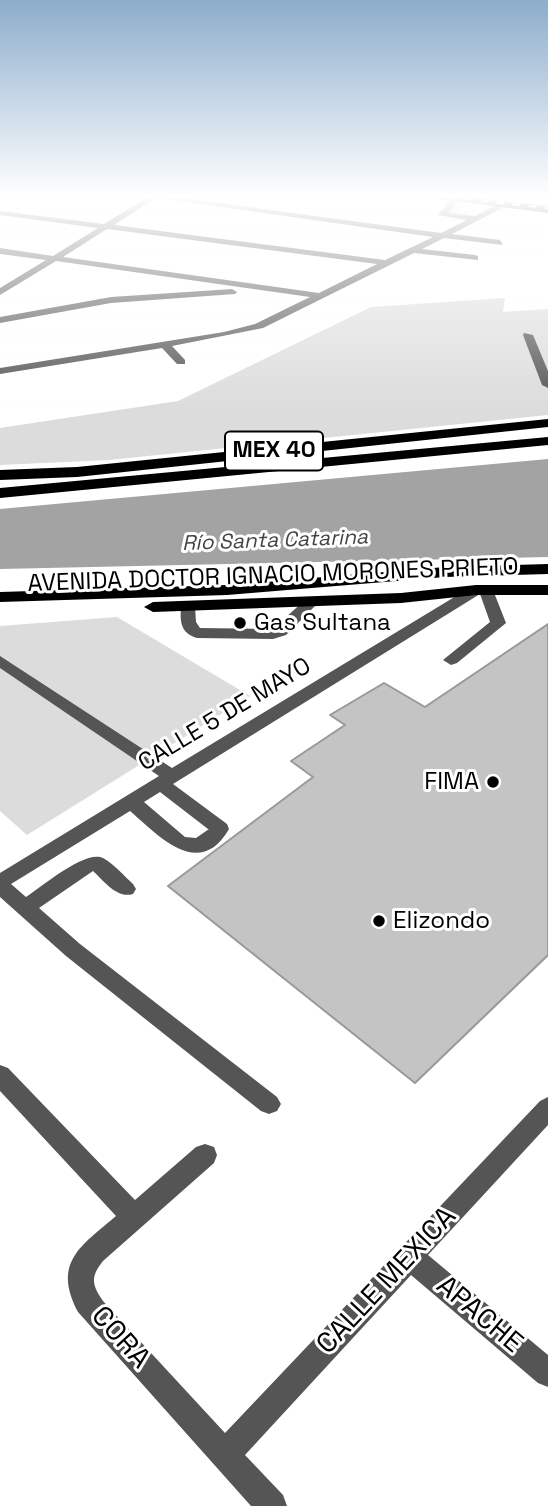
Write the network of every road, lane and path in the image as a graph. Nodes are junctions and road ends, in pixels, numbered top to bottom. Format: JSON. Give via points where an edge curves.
{"nodes":[{"id":1,"x":39,"y":267,"type":"edge"},
{"id":2,"x":118,"y":267,"type":"edge"},
{"id":3,"x":379,"y":267,"type":"edge"},
{"id":4,"x":274,"y":290,"type":"junction"},
{"id":5,"x":0,"y":292,"type":"edge"},
{"id":6,"x":300,"y":294,"type":"junction"},
{"id":7,"x":323,"y":296,"type":"junction"},
{"id":8,"x":308,"y":303,"type":"junction"},
{"id":9,"x":0,"y":320,"type":"edge"},
{"id":10,"x":528,"y":335,"type":"dead end"},
{"id":11,"x":164,"y":344,"type":"junction"},
{"id":12,"x":181,"y":362,"type":"dead end"},
{"id":13,"x":0,"y":371,"type":"edge"},
{"id":14,"x":548,"y":385,"type":"edge"},
{"id":15,"x":548,"y":423,"type":"edge"},
{"id":16,"x":548,"y":441,"type":"edge"},
{"id":17,"x":0,"y":475,"type":"edge"},
{"id":18,"x":0,"y":493,"type":"edge"},
{"id":19,"x":548,"y":569,"type":"edge"},
{"id":20,"x":481,"y":590,"type":"junction"},
{"id":21,"x":548,"y":590,"type":"edge"},
{"id":22,"x":0,"y":597,"type":"edge"},
{"id":23,"x":311,"y":602,"type":"junction"},
{"id":24,"x":188,"y":606,"type":"junction"},
{"id":25,"x":0,"y":611,"type":"edge"},
{"id":26,"x":451,"y":660,"type":"dead end"},
{"id":27,"x":0,"y":661,"type":"edge"},
{"id":28,"x":166,"y":780,"type":"junction"},
{"id":29,"x":131,"y":801,"type":"junction"},
{"id":30,"x":0,"y":884,"type":"edge"},
{"id":31,"x":126,"y":889,"type":"dead end"},
{"id":32,"x":24,"y":908,"type":"junction"},
{"id":33,"x":0,"y":1075,"type":"edge"},
{"id":34,"x":269,"y":1104,"type":"dead end"},
{"id":35,"x":548,"y":1108,"type":"edge"},
{"id":36,"x":205,"y":1155,"type":"dead end"},
{"id":37,"x":134,"y":1217,"type":"junction"},
{"id":38,"x":410,"y":1257,"type":"junction"},
{"id":39,"x":548,"y":1373,"type":"edge"},
{"id":40,"x":226,"y":1454,"type":"junction"},
{"id":41,"x":272,"y":1506,"type":"edge"}],
"edges":[{"from":1,"to":5,"type":"street"},
{"from":2,"to":4,"type":"street"},
{"from":3,"to":7,"type":"street"},
{"from":4,"to":6,"type":"street"},
{"from":4,"to":9,"type":"street","via":[[111,300]]},
{"from":6,"to":7,"type":"street"},
{"from":6,"to":8,"type":"street"},
{"from":7,"to":8,"type":"street"},
{"from":8,"to":11,"type":"street","via":[[259,326]]},
{"from":10,"to":14,"type":"street"},
{"from":11,"to":12,"type":"street"},
{"from":11,"to":13,"type":"street"},
{"from":15,"to":17,"type":"highway","number":"MEX 40","via":[[77,472]]},
{"from":16,"to":18,"type":"highway","number":"MEX 40"},
{"from":19,"to":22,"type":"highway","name":"AVENIDA DOCTOR IGNACIO MORONES PRIETO","via":[[445,572],[227,590]]},
{"from":20,"to":21,"type":"highway","name":"AVENIDA DOCTOR IGNACIO MORONES PRIETO"},
{"from":20,"to":23,"type":"highway","name":"AVENIDA DOCTOR IGNACIO MORONES PRIETO"},
{"from":20,"to":26,"type":"street","via":[[498,623]]},
{"from":20,"to":28,"type":"street","name":"CALLE 5 DE MAYO"},
{"from":23,"to":24,"type":"highway","name":"AVENIDA DOCTOR IGNACIO MORONES PRIETO"},
{"from":23,"to":24,"type":"street","via":[[287,628],[273,635],[191,631]]},
{"from":24,"to":25,"type":"highway","name":"AVENIDA DOCTOR IGNACIO MORONES PRIETO"},
{"from":27,"to":28,"type":"street"},
{"from":28,"to":29,"type":"street","name":"CALLE 5 DE MAYO"},
{"from":28,"to":29,"type":"street","via":[[220,829],[214,836],[195,847],[187,846]]},
{"from":29,"to":30,"type":"street","name":"CALLE 5 DE MAYO"},
{"from":30,"to":32,"type":"street"},
{"from":31,"to":32,"type":"street","via":[[97,863],[87,865]]},
{"from":32,"to":34,"type":"street"},
{"from":33,"to":37,"type":"street"},
{"from":35,"to":38,"type":"street","name":"CALLE MEXICA"},
{"from":36,"to":37,"type":"street","name":"CORA"},
{"from":37,"to":40,"type":"street","name":"CORA","via":[[83,1264],[78,1278],[83,1294],[93,1311]]},
{"from":38,"to":39,"type":"street","name":"APACHE"},
{"from":38,"to":40,"type":"street","name":"CALLE MEXICA"},
{"from":40,"to":41,"type":"street","name":"CORA"}]}
